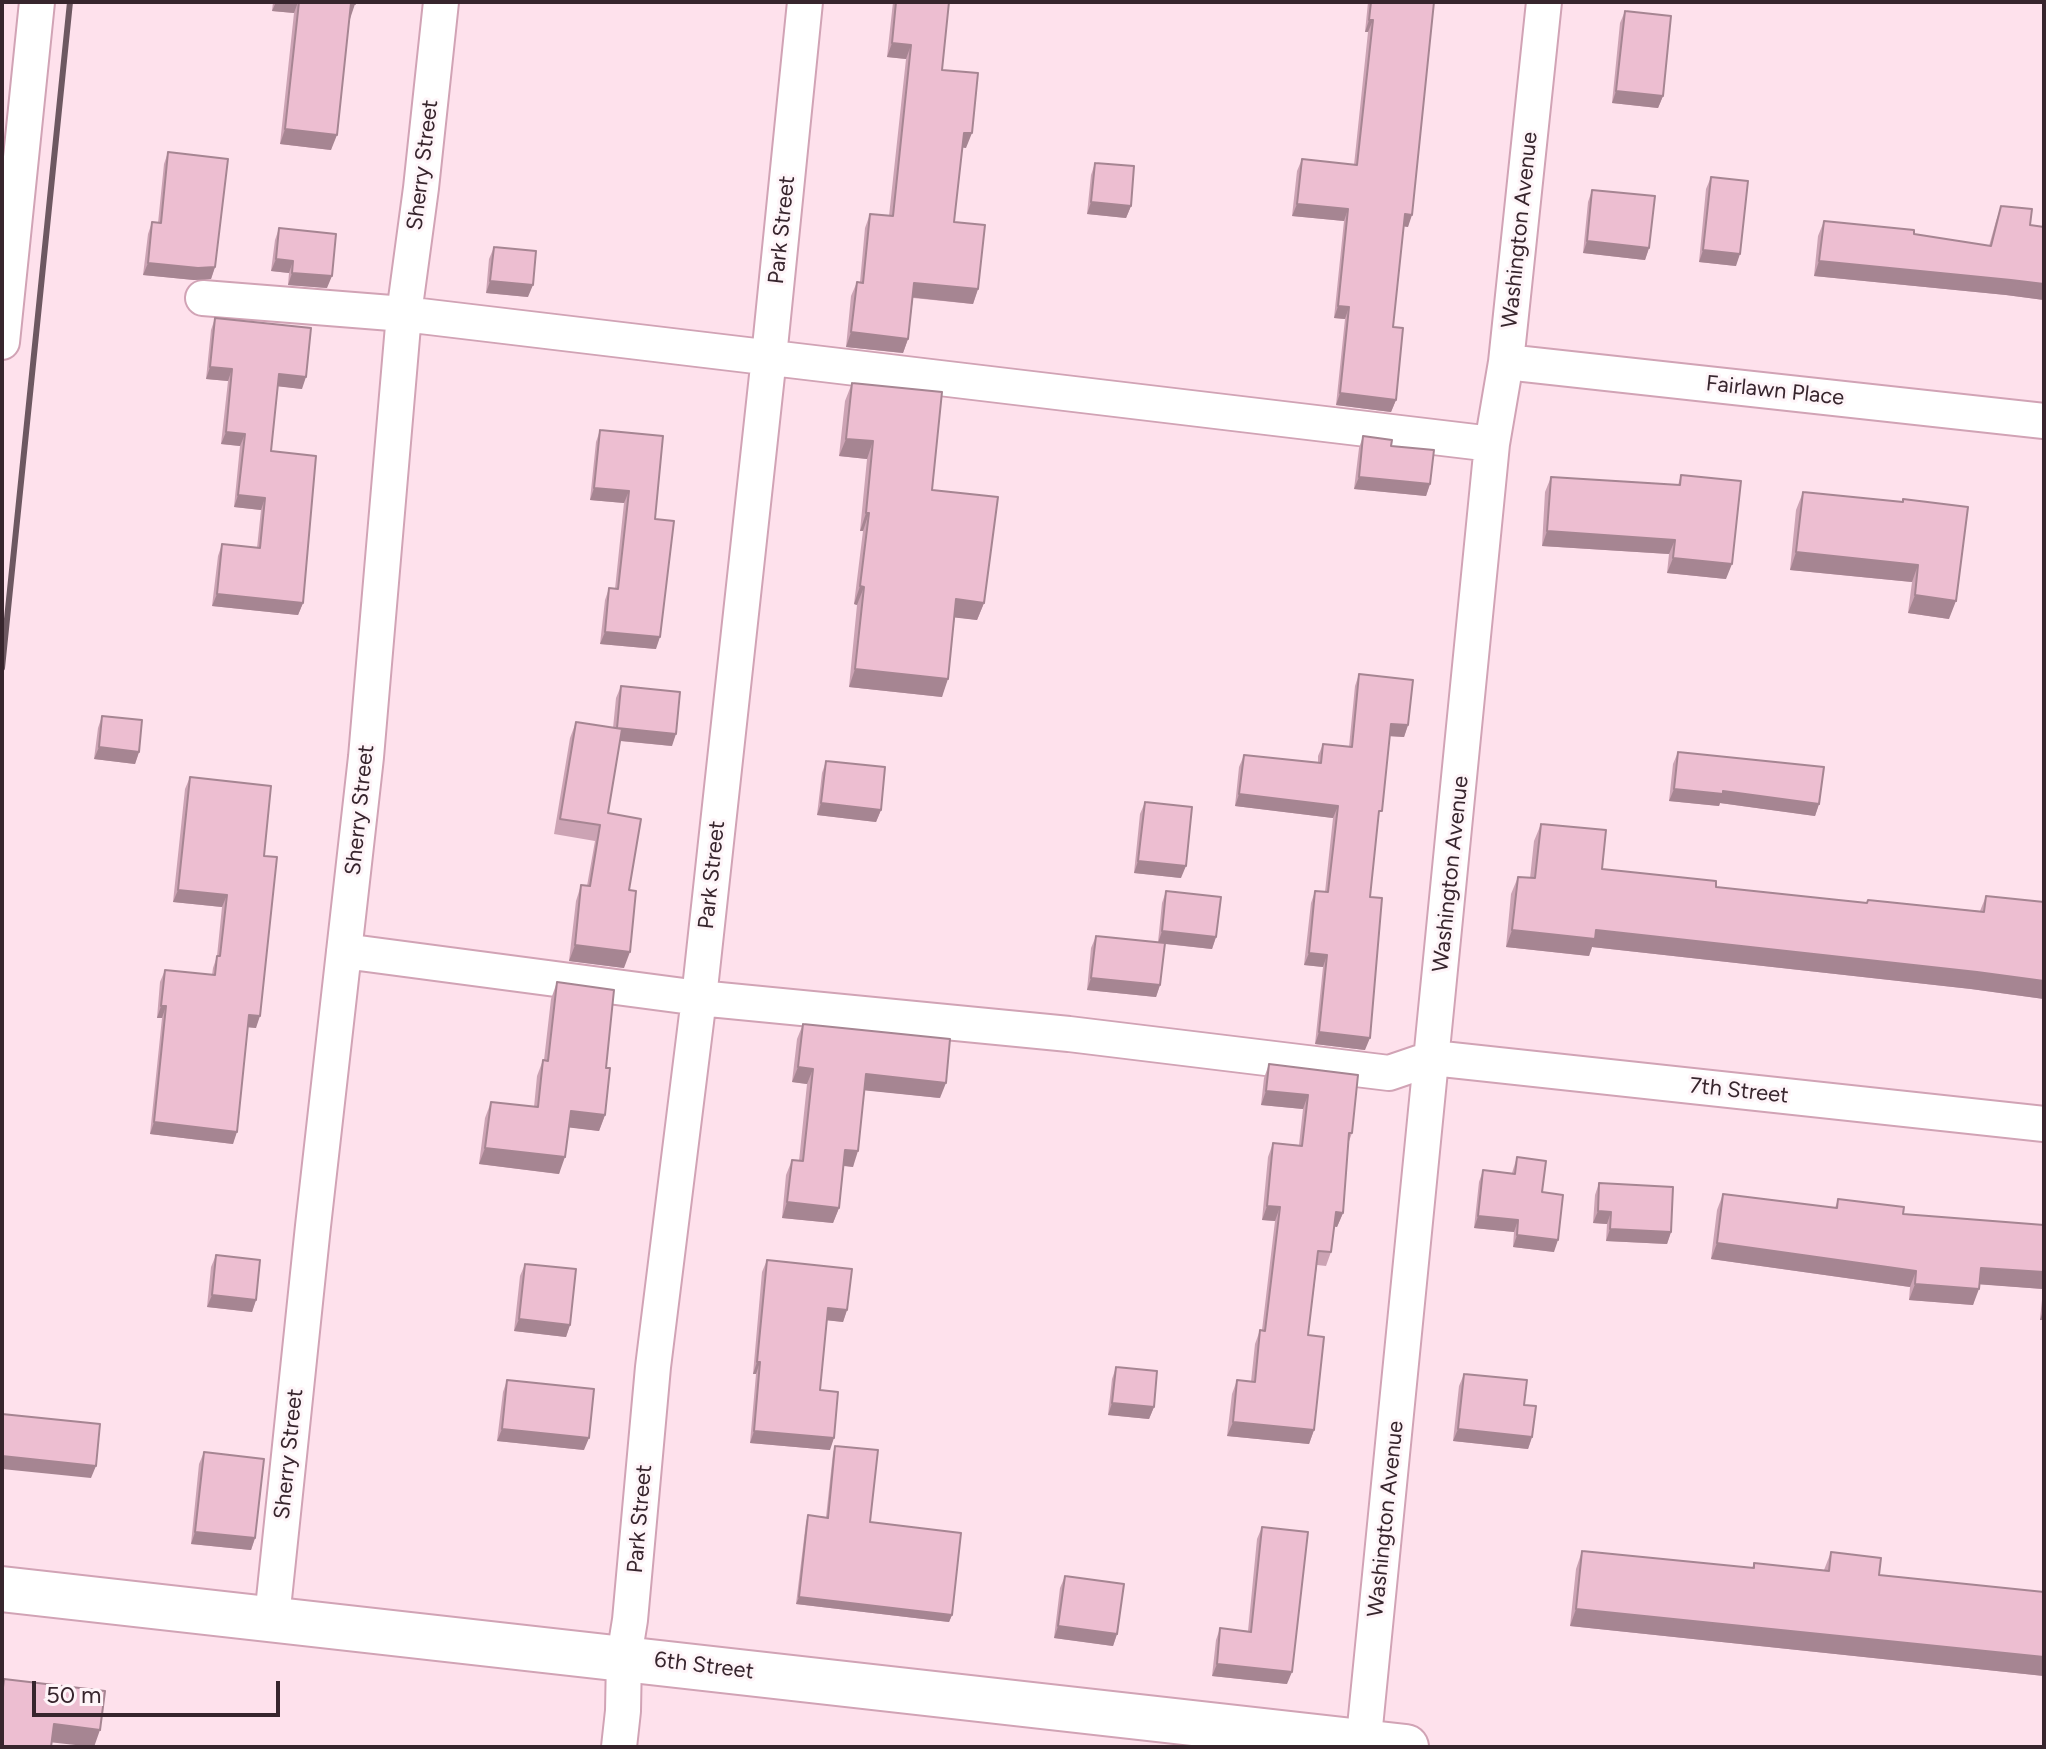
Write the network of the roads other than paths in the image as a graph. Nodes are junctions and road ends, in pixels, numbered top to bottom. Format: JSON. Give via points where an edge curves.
{"nodes":[{"id":1,"x":37,"y":2,"type":"edge"},
{"id":2,"x":441,"y":2,"type":"edge"},
{"id":3,"x":805,"y":2,"type":"edge"},
{"id":4,"x":1544,"y":2,"type":"edge"},
{"id":5,"x":203,"y":298,"type":"dead end"},
{"id":6,"x":404,"y":314,"type":"junction"},
{"id":7,"x":3,"y":325,"type":"edge"},
{"id":8,"x":769,"y":357,"type":"junction"},
{"id":9,"x":1506,"y":362,"type":"junction"},
{"id":10,"x":2044,"y":421,"type":"edge"},
{"id":11,"x":1492,"y":444,"type":"junction"},
{"id":12,"x":344,"y":951,"type":"junction"},
{"id":13,"x":699,"y":998,"type":"junction"},
{"id":14,"x":1433,"y":1058,"type":"junction"},
{"id":15,"x":2044,"y":1124,"type":"edge"},
{"id":16,"x":2,"y":1589,"type":"edge"},
{"id":17,"x":272,"y":1618,"type":"junction"},
{"id":18,"x":624,"y":1657,"type":"junction"},
{"id":19,"x":1377,"y":1746,"type":"edge"},
{"id":20,"x":619,"y":1747,"type":"edge"}],
"edges":[{"from":1,"to":7,"type":"street"},
{"from":2,"to":6,"type":"street","name":"Sherry Street"},
{"from":3,"to":8,"type":"street","name":"Park Street"},
{"from":4,"to":9,"type":"street","name":"Washington Avenue"},
{"from":5,"to":6,"type":"street"},
{"from":6,"to":8,"type":"street"},
{"from":6,"to":12,"type":"street","name":"Sherry Street"},
{"from":8,"to":11,"type":"street"},
{"from":8,"to":13,"type":"street","name":"Park Street"},
{"from":9,"to":10,"type":"street","name":"Fairlawn Place"},
{"from":9,"to":11,"type":"street","name":"Washington Avenue"},
{"from":11,"to":14,"type":"street","name":"Washington Avenue"},
{"from":12,"to":13,"type":"street"},
{"from":12,"to":17,"type":"street","name":"Sherry Street"},
{"from":13,"to":14,"type":"street","via":[[1069,1034],[1389,1073]]},
{"from":13,"to":18,"type":"street","name":"Park Street"},
{"from":14,"to":15,"type":"street","name":"7th Street"},
{"from":14,"to":19,"type":"street","name":"Washington Avenue"},
{"from":16,"to":17,"type":"street","name":"6th Street"},
{"from":17,"to":18,"type":"street","name":"6th Street"},
{"from":18,"to":19,"type":"street","name":"6th Street"},
{"from":18,"to":20,"type":"street","name":"Park Street"}]}
